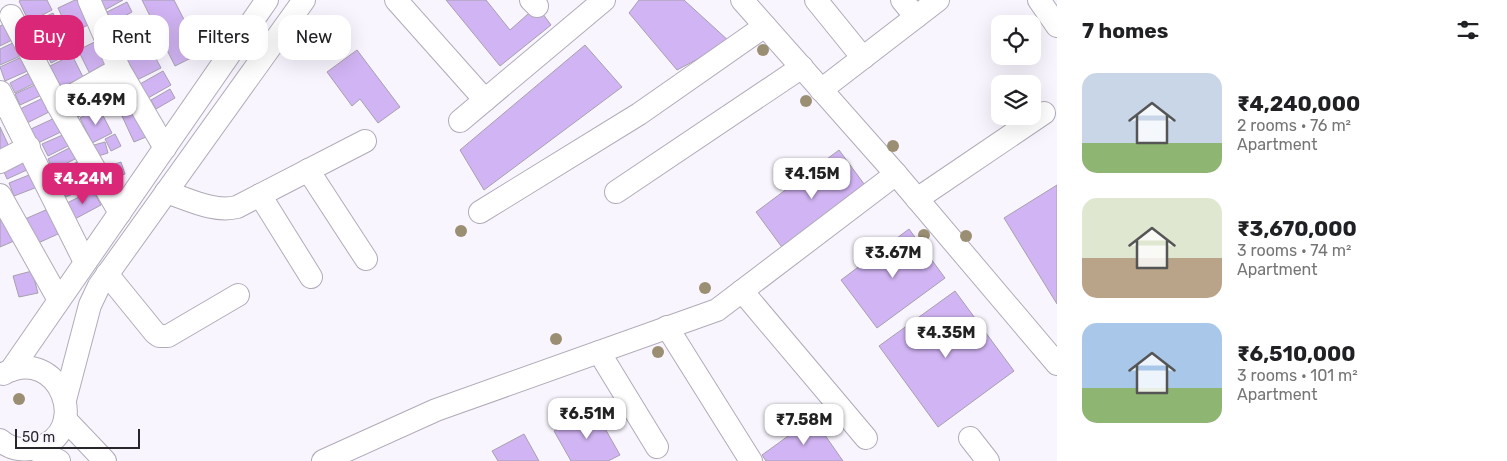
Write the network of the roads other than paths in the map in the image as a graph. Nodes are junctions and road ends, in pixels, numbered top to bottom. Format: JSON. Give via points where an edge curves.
{"nodes":[{"id":1,"x":267,"y":0,"type":"edge"},
{"id":2,"x":304,"y":0,"type":"edge"},
{"id":3,"x":396,"y":0,"type":"edge"},
{"id":4,"x":604,"y":0,"type":"edge"},
{"id":5,"x":742,"y":0,"type":"edge"},
{"id":6,"x":816,"y":0,"type":"edge"},
{"id":7,"x":938,"y":0,"type":"edge"},
{"id":8,"x":1039,"y":0,"type":"edge"},
{"id":9,"x":91,"y":6,"type":"edge"},
{"id":10,"x":6,"y":8,"type":"edge"},
{"id":11,"x":909,"y":8,"type":"edge"},
{"id":12,"x":765,"y":26,"type":"junction"},
{"id":13,"x":1057,"y":26,"type":"edge"},
{"id":14,"x":863,"y":58,"type":"junction"},
{"id":15,"x":802,"y":67,"type":"junction"},
{"id":16,"x":119,"y":68,"type":"junction"},
{"id":17,"x":822,"y":90,"type":"junction"},
{"id":18,"x":0,"y":92,"type":"edge"},
{"id":19,"x":485,"y":100,"type":"junction"},
{"id":20,"x":57,"y":104,"type":"junction"},
{"id":21,"x":1044,"y":112,"type":"dead end"},
{"id":22,"x":460,"y":121,"type":"dead end"},
{"id":23,"x":365,"y":141,"type":"dead end"},
{"id":24,"x":29,"y":147,"type":"junction"},
{"id":25,"x":165,"y":148,"type":"junction"},
{"id":26,"x":0,"y":162,"type":"edge"},
{"id":27,"x":308,"y":170,"type":"junction"},
{"id":28,"x":896,"y":174,"type":"junction"},
{"id":29,"x":166,"y":192,"type":"junction"},
{"id":30,"x":616,"y":192,"type":"dead end"},
{"id":31,"x":0,"y":195,"type":"edge"},
{"id":32,"x":260,"y":195,"type":"junction"},
{"id":33,"x":917,"y":199,"type":"junction"},
{"id":34,"x":480,"y":212,"type":"dead end"},
{"id":35,"x":120,"y":213,"type":"junction"},
{"id":36,"x":366,"y":259,"type":"dead end"},
{"id":37,"x":85,"y":262,"type":"junction"},
{"id":38,"x":107,"y":274,"type":"junction"},
{"id":39,"x":311,"y":277,"type":"dead end"},
{"id":40,"x":742,"y":291,"type":"junction"},
{"id":41,"x":238,"y":295,"type":"dead end"},
{"id":42,"x":59,"y":300,"type":"junction"},
{"id":43,"x":667,"y":327,"type":"junction"},
{"id":44,"x":599,"y":352,"type":"junction"},
{"id":45,"x":1057,"y":364,"type":"edge"},
{"id":46,"x":6,"y":373,"type":"edge"},
{"id":47,"x":65,"y":409,"type":"junction"},
{"id":48,"x":866,"y":438,"type":"dead end"},
{"id":49,"x":970,"y":438,"type":"dead end"},
{"id":50,"x":0,"y":440,"type":"edge"},
{"id":51,"x":34,"y":448,"type":"junction"},
{"id":52,"x":662,"y":454,"type":"edge"},
{"id":53,"x":59,"y":461,"type":"edge"},
{"id":54,"x":105,"y":461,"type":"edge"},
{"id":55,"x":323,"y":461,"type":"edge"},
{"id":56,"x":751,"y":461,"type":"edge"},
{"id":57,"x":988,"y":461,"type":"edge"}],
"edges":[{"from":1,"to":25,"type":"street"},
{"from":2,"to":29,"type":"street"},
{"from":3,"to":19,"type":"street"},
{"from":4,"to":19,"type":"street"},
{"from":5,"to":12,"type":"street"},
{"from":6,"to":14,"type":"street"},
{"from":7,"to":11,"type":"street"},
{"from":8,"to":13,"type":"street"},
{"from":9,"to":16,"type":"street"},
{"from":10,"to":20,"type":"street"},
{"from":11,"to":14,"type":"street"},
{"from":12,"to":15,"type":"street"},
{"from":12,"to":34,"type":"street","via":[[639,114]]},
{"from":14,"to":17,"type":"street"},
{"from":15,"to":17,"type":"street"},
{"from":15,"to":30,"type":"street"},
{"from":16,"to":20,"type":"street"},
{"from":16,"to":25,"type":"street"},
{"from":17,"to":28,"type":"street"},
{"from":18,"to":24,"type":"street"},
{"from":19,"to":22,"type":"street"},
{"from":20,"to":35,"type":"street"},
{"from":21,"to":33,"type":"street"},
{"from":23,"to":27,"type":"street"},
{"from":24,"to":26,"type":"street"},
{"from":24,"to":37,"type":"street"},
{"from":25,"to":35,"type":"street"},
{"from":27,"to":32,"type":"street"},
{"from":27,"to":36,"type":"street"},
{"from":28,"to":33,"type":"street"},
{"from":28,"to":40,"type":"street"},
{"from":29,"to":32,"type":"street","via":[[228,209]]},
{"from":29,"to":38,"type":"street"},
{"from":31,"to":42,"type":"street"},
{"from":32,"to":39,"type":"street"},
{"from":33,"to":45,"type":"street"},
{"from":35,"to":37,"type":"street"},
{"from":37,"to":42,"type":"street"},
{"from":38,"to":41,"type":"street","via":[[154,333],[163,337]]},
{"from":38,"to":47,"type":"street","via":[[90,305]]},
{"from":40,"to":43,"type":"street","via":[[717,310]]},
{"from":40,"to":48,"type":"street"},
{"from":42,"to":46,"type":"street"},
{"from":43,"to":44,"type":"street"},
{"from":43,"to":56,"type":"street"},
{"from":44,"to":52,"type":"street"},
{"from":44,"to":55,"type":"street","via":[[436,410]]},
{"from":46,"to":47,"type":"street","via":[[25,367],[51,376],[60,387]]},
{"from":47,"to":51,"type":"street","via":[[62,428],[54,439]]},
{"from":47,"to":54,"type":"street"},
{"from":49,"to":57,"type":"street"},
{"from":50,"to":51,"type":"street","via":[[15,449]]},
{"from":51,"to":53,"type":"street"}]}
